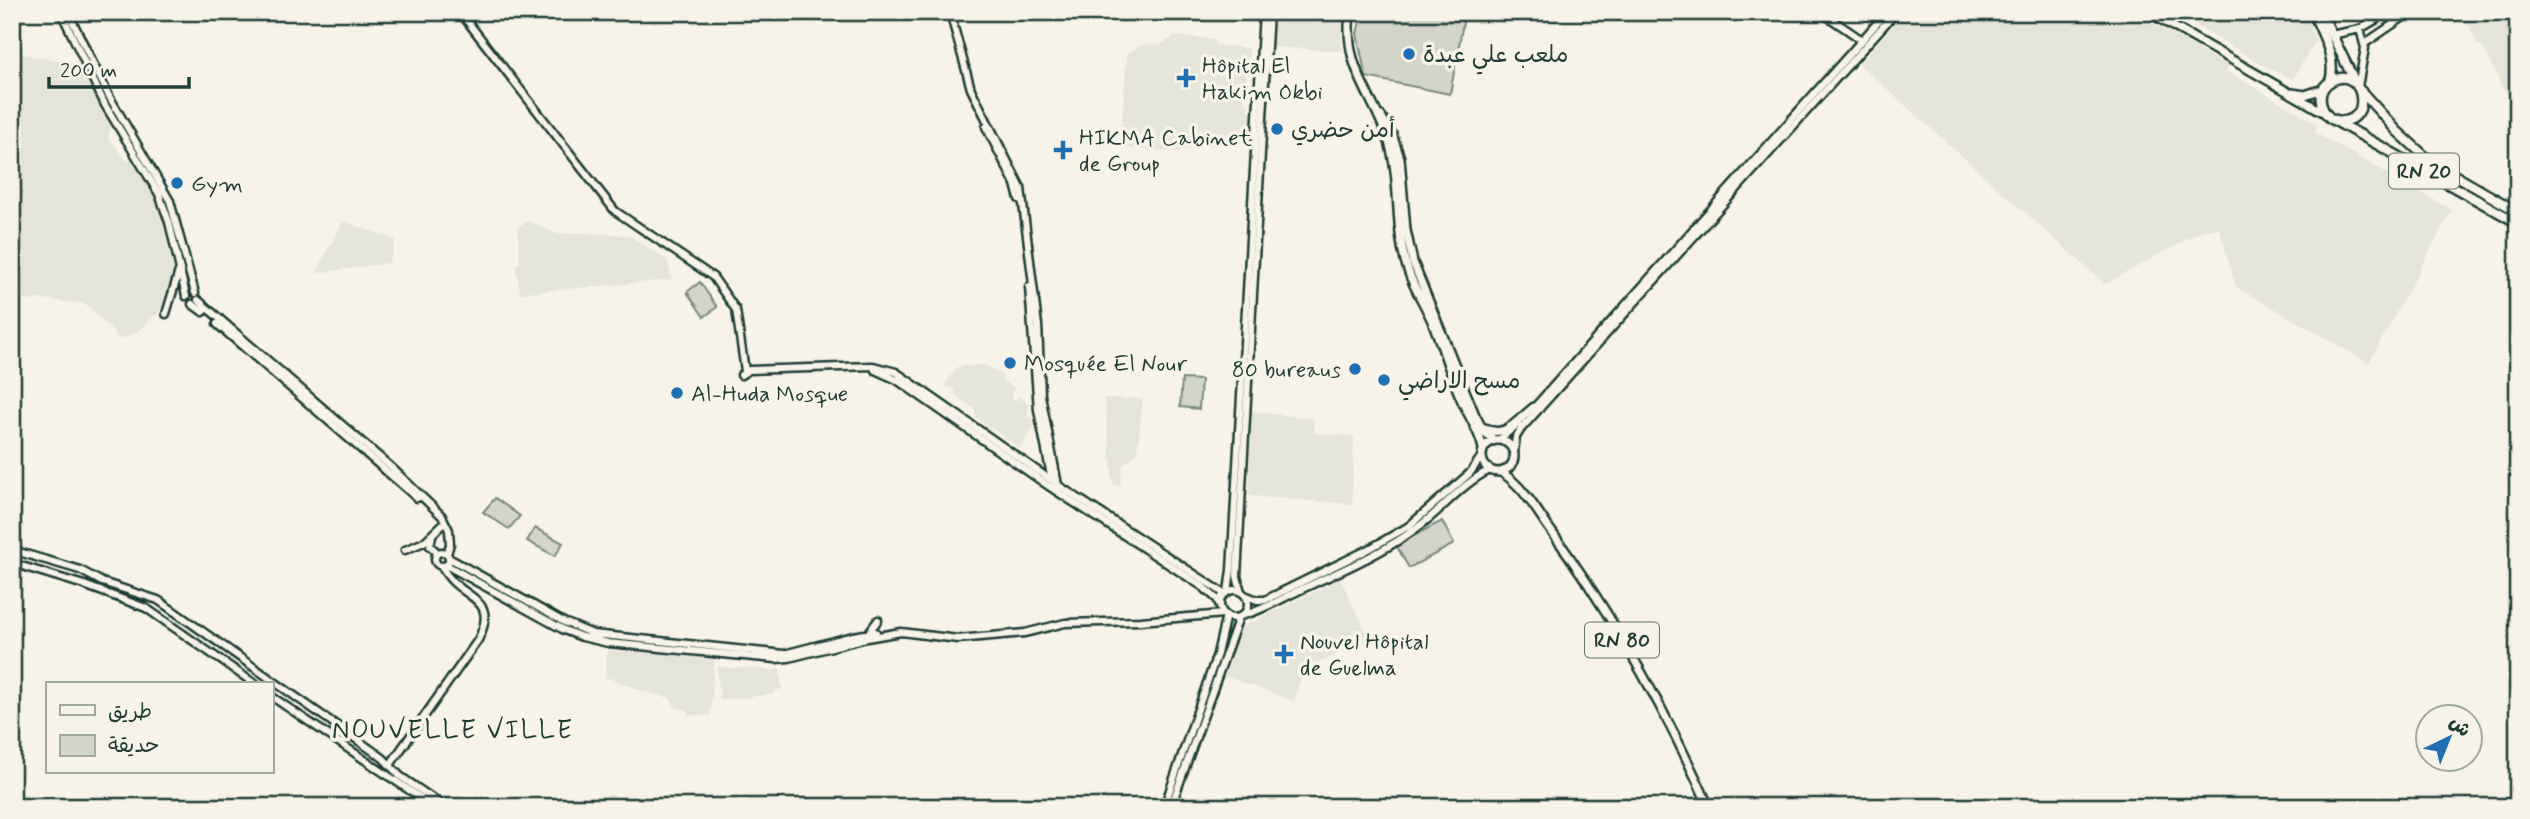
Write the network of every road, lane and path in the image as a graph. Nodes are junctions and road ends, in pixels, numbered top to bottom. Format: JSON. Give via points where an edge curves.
{"nodes":[{"id":1,"x":61,"y":12,"type":"edge"},
{"id":2,"x":68,"y":12,"type":"edge"},
{"id":3,"x":460,"y":12,"type":"edge"},
{"id":4,"x":1263,"y":12,"type":"edge"},
{"id":5,"x":1269,"y":12,"type":"edge"},
{"id":6,"x":1350,"y":12,"type":"edge"},
{"id":7,"x":1821,"y":12,"type":"edge"},
{"id":8,"x":1887,"y":12,"type":"edge"},
{"id":9,"x":1896,"y":12,"type":"edge"},
{"id":10,"x":2148,"y":12,"type":"edge"},
{"id":11,"x":2313,"y":12,"type":"edge"},
{"id":12,"x":2322,"y":12,"type":"edge"},
{"id":13,"x":2389,"y":12,"type":"edge"},
{"id":14,"x":2411,"y":12,"type":"edge"},
{"id":15,"x":951,"y":14,"type":"edge"},
{"id":16,"x":2360,"y":29,"type":"junction"},
{"id":17,"x":2331,"y":35,"type":"junction"},
{"id":18,"x":1862,"y":40,"type":"junction"},
{"id":19,"x":79,"y":42,"type":"junction"},
{"id":20,"x":2364,"y":44,"type":"junction"},
{"id":21,"x":2330,"y":82,"type":"junction"},
{"id":22,"x":2358,"y":88,"type":"junction"},
{"id":23,"x":2323,"y":89,"type":"junction"},
{"id":24,"x":2288,"y":93,"type":"junction"},
{"id":25,"x":1376,"y":110,"type":"junction"},
{"id":26,"x":2328,"y":116,"type":"junction"},
{"id":27,"x":2518,"y":212,"type":"edge"},
{"id":28,"x":2518,"y":223,"type":"edge"},
{"id":29,"x":180,"y":266,"type":"junction"},
{"id":30,"x":195,"y":299,"type":"junction"},
{"id":31,"x":166,"y":314,"type":"dead end"},
{"id":32,"x":1534,"y":407,"type":"junction"},
{"id":33,"x":1479,"y":425,"type":"junction"},
{"id":34,"x":1497,"y":440,"type":"junction"},
{"id":35,"x":1514,"y":452,"type":"junction"},
{"id":36,"x":1482,"y":453,"type":"junction"},
{"id":37,"x":1513,"y":462,"type":"junction"},
{"id":38,"x":1490,"y":470,"type":"junction"},
{"id":39,"x":1500,"y":472,"type":"junction"},
{"id":40,"x":1054,"y":484,"type":"junction"},
{"id":41,"x":1517,"y":485,"type":"junction"},
{"id":42,"x":445,"y":522,"type":"junction"},
{"id":43,"x":433,"y":534,"type":"junction"},
{"id":44,"x":12,"y":550,"type":"edge"},
{"id":45,"x":405,"y":550,"type":"dead end"},
{"id":46,"x":438,"y":553,"type":"junction"},
{"id":47,"x":446,"y":561,"type":"junction"},
{"id":48,"x":12,"y":563,"type":"edge"},
{"id":49,"x":1231,"y":570,"type":"junction"},
{"id":50,"x":1208,"y":584,"type":"junction"},
{"id":51,"x":1226,"y":593,"type":"junction"},
{"id":52,"x":1243,"y":594,"type":"junction"},
{"id":53,"x":1220,"y":606,"type":"junction"},
{"id":54,"x":1225,"y":615,"type":"junction"},
{"id":55,"x":1241,"y":616,"type":"junction"},
{"id":56,"x":878,"y":620,"type":"dead end"},
{"id":57,"x":878,"y":632,"type":"dead end"},
{"id":58,"x":867,"y":633,"type":"junction"},
{"id":59,"x":252,"y":682,"type":"edge"},
{"id":60,"x":268,"y":682,"type":"edge"},
{"id":61,"x":273,"y":684,"type":"edge"},
{"id":62,"x":279,"y":686,"type":"junction"},
{"id":63,"x":273,"y":693,"type":"edge"},
{"id":64,"x":273,"y":696,"type":"edge"},
{"id":65,"x":390,"y":765,"type":"junction"},
{"id":66,"x":379,"y":770,"type":"junction"},
{"id":67,"x":386,"y":775,"type":"junction"},
{"id":68,"x":434,"y":807,"type":"edge"},
{"id":69,"x":444,"y":807,"type":"edge"},
{"id":70,"x":1164,"y":807,"type":"edge"},
{"id":71,"x":1171,"y":807,"type":"edge"},
{"id":72,"x":1709,"y":807,"type":"edge"}],
"edges":[{"from":1,"to":19,"type":"street"},
{"from":2,"to":19,"type":"street"},
{"from":3,"to":40,"type":"street","via":[[615,211],[713,277],[736,310],[743,373],[866,368],[897,380]]},
{"from":4,"to":49,"type":"street"},
{"from":5,"to":52,"type":"street","via":[[1237,576]]},
{"from":6,"to":25,"type":"main road","via":[[1352,58]]},
{"from":7,"to":18,"type":"street"},
{"from":8,"to":18,"type":"street"},
{"from":9,"to":35,"type":"street","via":[[1521,429]]},
{"from":10,"to":24,"type":"main road"},
{"from":11,"to":21,"type":"highway","via":[[2331,56]]},
{"from":12,"to":17,"type":"highway","number":"RN 20"},
{"from":13,"to":16,"type":"street"},
{"from":14,"to":20,"type":"street"},
{"from":15,"to":40,"type":"street","via":[[971,89],[1021,188]]},
{"from":16,"to":17,"type":"street"},
{"from":16,"to":20,"type":"street"},
{"from":17,"to":22,"type":"highway","number":"RN 20"},
{"from":18,"to":32,"type":"street"},
{"from":19,"to":29,"type":"street","via":[[105,105],[159,194]]},
{"from":19,"to":30,"type":"street","via":[[170,201]]},
{"from":20,"to":22,"type":"street"},
{"from":21,"to":22,"type":"highway","via":[[2344,79]]},
{"from":21,"to":23,"type":"highway"},
{"from":22,"to":26,"type":"highway","via":[[2362,104],[2355,116],[2343,121]]},
{"from":22,"to":27,"type":"highway","number":"RN 20","via":[[2430,161]]},
{"from":23,"to":24,"type":"main road","via":[[2305,95]]},
{"from":23,"to":26,"type":"highway","via":[[2320,102]]},
{"from":24,"to":26,"type":"main road"},
{"from":25,"to":33,"type":"main road","via":[[1386,122],[1400,158],[1413,262]]},
{"from":25,"to":36,"type":"main road","via":[[1393,162],[1405,263],[1479,435]]},
{"from":26,"to":28,"type":"highway","number":"RN 20"},
{"from":29,"to":30,"type":"street","via":[[186,296],[191,292]]},
{"from":29,"to":31,"type":"street"},
{"from":30,"to":42,"type":"street","via":[[392,468]]},
{"from":32,"to":33,"type":"main road","via":[[1503,432]]},
{"from":32,"to":34,"type":"street"},
{"from":33,"to":34,"type":"main road"},
{"from":34,"to":35,"type":"main road","via":[[1508,443]]},
{"from":34,"to":36,"type":"main road"},
{"from":35,"to":37,"type":"main road"},
{"from":36,"to":38,"type":"main road"},
{"from":36,"to":52,"type":"street","via":[[1470,473],[1428,512],[1393,536],[1265,600]]},
{"from":37,"to":39,"type":"main road"},
{"from":37,"to":41,"type":"main road","number":"RN 80"},
{"from":38,"to":39,"type":"main road"},
{"from":38,"to":55,"type":"street","via":[[1390,545]]},
{"from":39,"to":41,"type":"main road","number":"RN 80"},
{"from":40,"to":50,"type":"street"},
{"from":40,"to":53,"type":"street","via":[[1203,587]]},
{"from":41,"to":72,"type":"main road","number":"RN 80","via":[[1584,578],[1652,690]]},
{"from":42,"to":43,"type":"street"},
{"from":42,"to":47,"type":"street","via":[[450,544]]},
{"from":43,"to":45,"type":"street"},
{"from":43,"to":46,"type":"street","via":[[430,546]]},
{"from":44,"to":60,"type":"street","via":[[157,599]]},
{"from":46,"to":47,"type":"street"},
{"from":46,"to":47,"type":"street","via":[[437,565]]},
{"from":47,"to":54,"type":"street","via":[[582,637],[776,659],[901,632],[958,639],[1025,633],[1065,623]]},
{"from":47,"to":58,"type":"street","via":[[593,634],[784,654]]},
{"from":47,"to":65,"type":"street","via":[[448,580],[477,600],[485,625]]},
{"from":48,"to":59,"type":"street","via":[[154,612]]},
{"from":49,"to":50,"type":"street","via":[[1218,584]]},
{"from":49,"to":51,"type":"street"},
{"from":50,"to":51,"type":"street"},
{"from":51,"to":52,"type":"street","via":[[1235,590]]},
{"from":51,"to":53,"type":"street"},
{"from":52,"to":55,"type":"street","via":[[1248,606]]},
{"from":53,"to":54,"type":"street"},
{"from":54,"to":55,"type":"street"},
{"from":54,"to":70,"type":"street","via":[[1217,654]]},
{"from":55,"to":71,"type":"street"},
{"from":56,"to":58,"type":"street"},
{"from":57,"to":58,"type":"street"},
{"from":61,"to":62,"type":"street"},
{"from":62,"to":63,"type":"street"},
{"from":62,"to":65,"type":"street"},
{"from":64,"to":66,"type":"street"},
{"from":65,"to":66,"type":"street","via":[[381,764]]},
{"from":65,"to":67,"type":"street"},
{"from":65,"to":69,"type":"street"},
{"from":66,"to":67,"type":"street"},
{"from":67,"to":68,"type":"street"}]}
